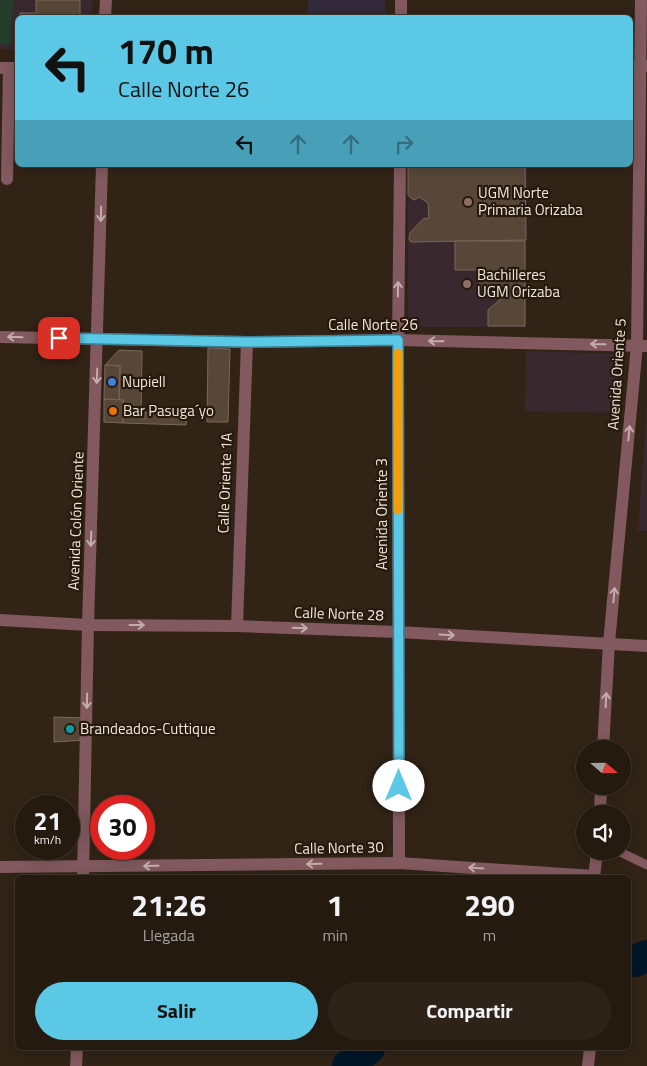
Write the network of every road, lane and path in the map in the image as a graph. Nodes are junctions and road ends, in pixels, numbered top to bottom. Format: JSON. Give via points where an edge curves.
{"nodes":[{"id":1,"x":106,"y":0,"type":"edge"},
{"id":2,"x":401,"y":0,"type":"edge"},
{"id":3,"x":641,"y":0,"type":"edge"},
{"id":4,"x":106,"y":15,"type":"edge"},
{"id":5,"x":401,"y":15,"type":"edge"},
{"id":6,"x":640,"y":66,"type":"edge"},
{"id":7,"x":9,"y":68,"type":"edge"},
{"id":8,"x":102,"y":167,"type":"edge"},
{"id":9,"x":400,"y":167,"type":"edge"},
{"id":10,"x":7,"y":179,"type":"dead end"},
{"id":11,"x":0,"y":337,"type":"edge"},
{"id":12,"x":98,"y":340,"type":"junction"},
{"id":13,"x":398,"y":340,"type":"junction"},
{"id":14,"x":247,"y":342,"type":"junction"},
{"id":15,"x":642,"y":345,"type":"edge"},
{"id":16,"x":0,"y":620,"type":"edge"},
{"id":17,"x":88,"y":625,"type":"junction"},
{"id":18,"x":237,"y":626,"type":"junction"},
{"id":19,"x":398,"y":632,"type":"junction"},
{"id":20,"x":609,"y":643,"type":"junction"},
{"id":21,"x":647,"y":646,"type":"edge"},
{"id":22,"x":604,"y":740,"type":"edge"},
{"id":23,"x":631,"y":857,"type":"edge"},
{"id":24,"x":596,"y":860,"type":"edge"},
{"id":25,"x":399,"y":863,"type":"junction"},
{"id":26,"x":647,"y":865,"type":"edge"},
{"id":27,"x":0,"y":867,"type":"edge"},
{"id":28,"x":83,"y":872,"type":"edge"},
{"id":29,"x":579,"y":875,"type":"edge"},
{"id":30,"x":594,"y":875,"type":"edge"},
{"id":31,"x":77,"y":1050,"type":"edge"},
{"id":32,"x":590,"y":1050,"type":"edge"},
{"id":33,"x":76,"y":1066,"type":"edge"},
{"id":34,"x":588,"y":1066,"type":"edge"}],
"edges":[{"from":1,"to":4,"type":"street"},
{"from":2,"to":5,"type":"street"},
{"from":3,"to":6,"type":"street","name":"Avenida Oriente 5"},
{"from":6,"to":15,"type":"street","name":"Avenida Oriente 5"},
{"from":7,"to":10,"type":"street"},
{"from":8,"to":12,"type":"street","name":"Avenida Colón Oriente","one_way":true},
{"from":13,"to":9,"type":"street","name":"Avenida Oriente 3","one_way":true},
{"from":12,"to":11,"type":"street","name":"Calle Norte 26","one_way":true},
{"from":12,"to":14,"type":"street","name":"Calle Norte 26"},
{"from":12,"to":17,"type":"street","name":"Avenida Colón Oriente","one_way":true},
{"from":13,"to":14,"type":"street","name":"Calle Norte 26"},
{"from":15,"to":13,"type":"street","name":"Calle Norte 26","one_way":true},
{"from":13,"to":19,"type":"street","name":"Avenida Oriente 3"},
{"from":14,"to":18,"type":"street","name":"Calle Oriente 1A"},
{"from":20,"to":15,"type":"street","name":"Avenida Oriente 5","one_way":true},
{"from":16,"to":17,"type":"street","name":"Calle Norte 28"},
{"from":17,"to":18,"type":"street","name":"Calle Norte 28","one_way":true},
{"from":17,"to":28,"type":"street","name":"Avenida Colón Oriente","one_way":true},
{"from":18,"to":19,"type":"street","name":"Calle Norte 28","one_way":true},
{"from":19,"to":20,"type":"street","name":"Calle Norte 28","one_way":true},
{"from":19,"to":25,"type":"street","name":"Avenida Oriente 3"},
{"from":20,"to":21,"type":"street","name":"Calle Norte 28"},
{"from":22,"to":20,"type":"street","name":"Avenida Oriente 5","one_way":true},
{"from":23,"to":26,"type":"lane"},
{"from":24,"to":30,"type":"street"},
{"from":25,"to":28,"type":"street","name":"Calle Norte 30","one_way":true},
{"from":29,"to":25,"type":"street","name":"Calle Norte 30","one_way":true},
{"from":27,"to":28,"type":"street","name":"Calle Norte 30"},
{"from":31,"to":33,"type":"street"},
{"from":32,"to":34,"type":"street"}]}
